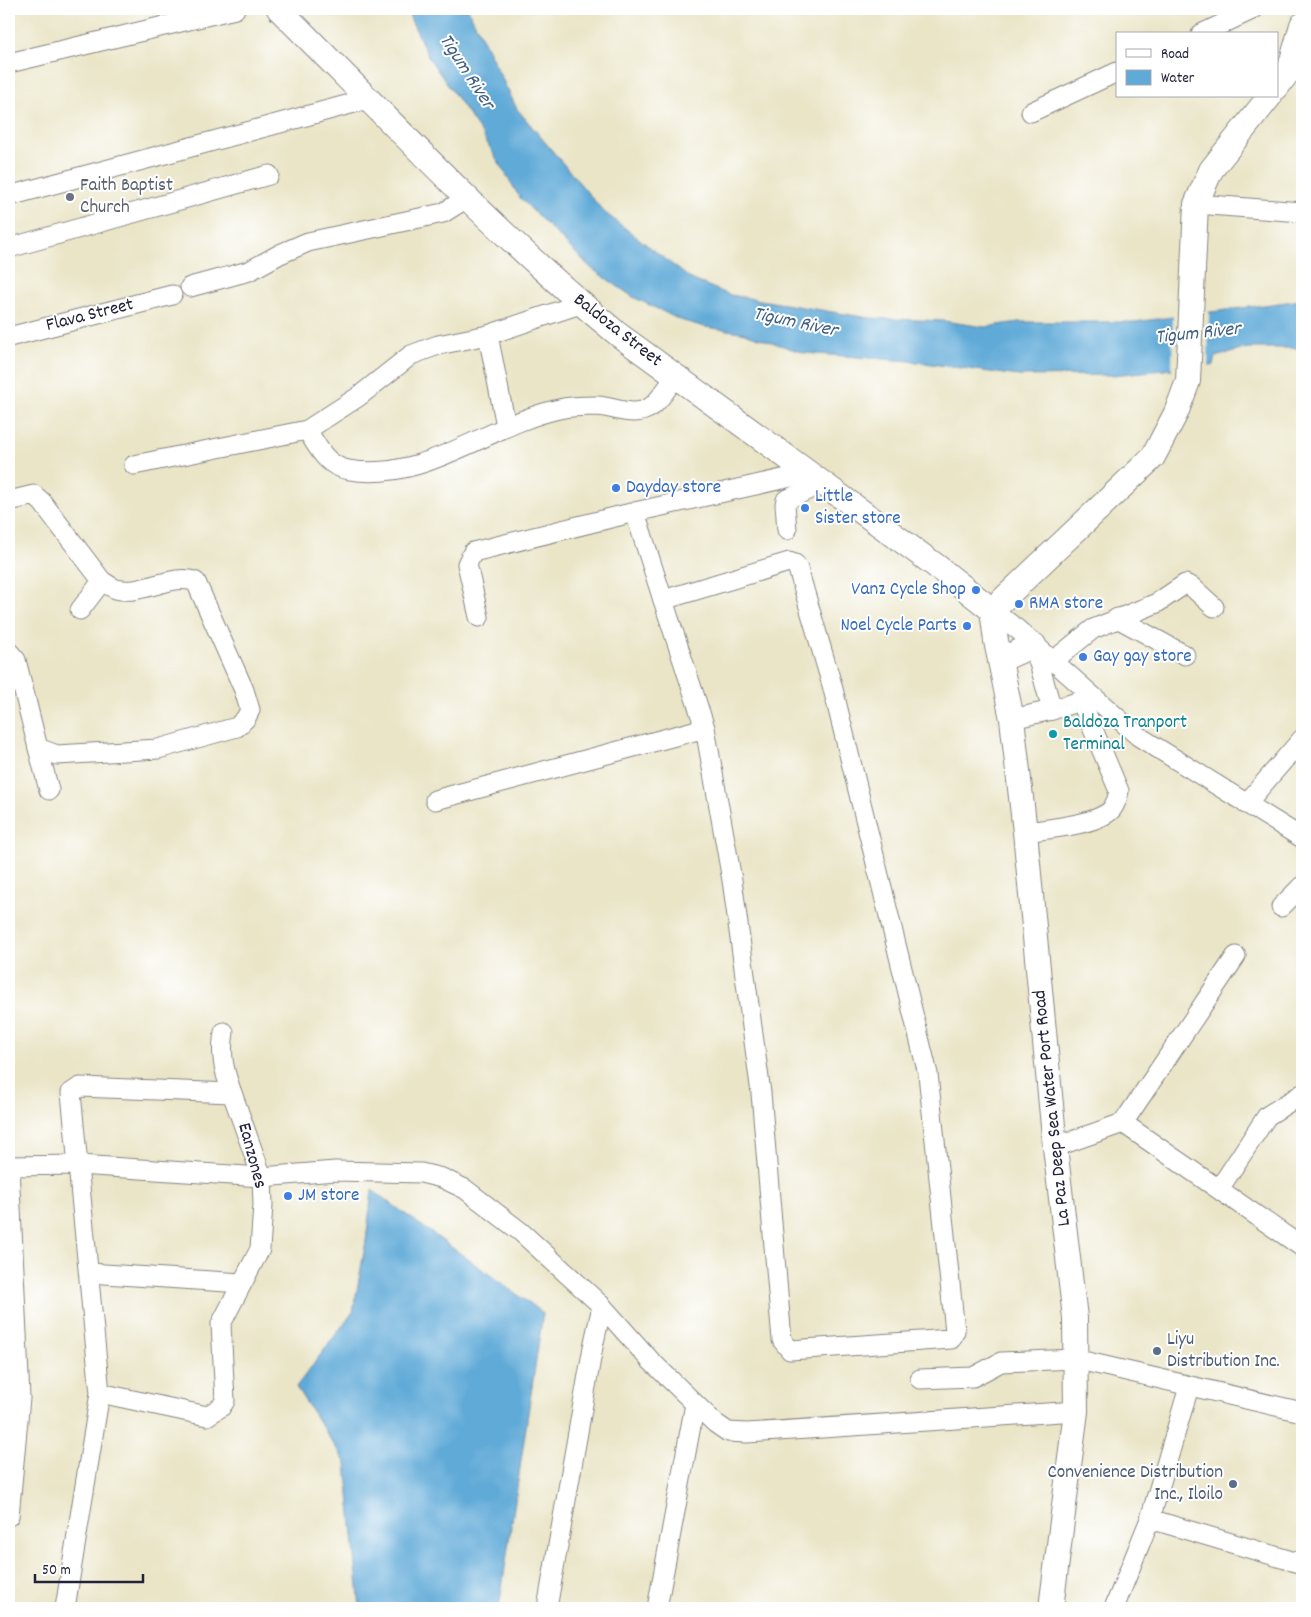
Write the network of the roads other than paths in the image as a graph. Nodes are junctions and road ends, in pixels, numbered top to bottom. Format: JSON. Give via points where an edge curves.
{"nodes":[{"id":1,"x":235,"y":9,"type":"edge"},
{"id":2,"x":279,"y":9,"type":"edge"},
{"id":3,"x":1254,"y":9,"type":"edge"},
{"id":4,"x":1302,"y":24,"type":"edge"},
{"id":5,"x":1204,"y":32,"type":"edge"},
{"id":6,"x":9,"y":63,"type":"edge"},
{"id":7,"x":1116,"y":72,"type":"edge"},
{"id":8,"x":1278,"y":86,"type":"edge"},
{"id":9,"x":1268,"y":98,"type":"edge"},
{"id":10,"x":368,"y":99,"type":"junction"},
{"id":11,"x":1031,"y":112,"type":"dead end"},
{"id":12,"x":269,"y":175,"type":"dead end"},
{"id":13,"x":9,"y":196,"type":"edge"},
{"id":14,"x":467,"y":198,"type":"junction"},
{"id":15,"x":1195,"y":210,"type":"junction"},
{"id":16,"x":1302,"y":212,"type":"edge"},
{"id":17,"x":9,"y":248,"type":"edge"},
{"id":18,"x":190,"y":287,"type":"dead end"},
{"id":19,"x":172,"y":295,"type":"dead end"},
{"id":20,"x":580,"y":304,"type":"junction"},
{"id":21,"x":488,"y":335,"type":"junction"},
{"id":22,"x":9,"y":337,"type":"edge"},
{"id":23,"x":676,"y":376,"type":"junction"},
{"id":24,"x":506,"y":426,"type":"junction"},
{"id":25,"x":307,"y":430,"type":"junction"},
{"id":26,"x":134,"y":465,"type":"dead end"},
{"id":27,"x":816,"y":478,"type":"junction"},
{"id":28,"x":9,"y":501,"type":"edge"},
{"id":29,"x":635,"y":512,"type":"junction"},
{"id":30,"x":787,"y":530,"type":"dead end"},
{"id":31,"x":102,"y":581,"type":"junction"},
{"id":32,"x":663,"y":600,"type":"junction"},
{"id":33,"x":1214,"y":607,"type":"dead end"},
{"id":34,"x":80,"y":610,"type":"dead end"},
{"id":35,"x":992,"y":610,"type":"junction"},
{"id":36,"x":479,"y":617,"type":"dead end"},
{"id":37,"x":1117,"y":618,"type":"junction"},
{"id":38,"x":1034,"y":645,"type":"junction"},
{"id":39,"x":9,"y":652,"type":"edge"},
{"id":40,"x":1185,"y":655,"type":"dead end"},
{"id":41,"x":1000,"y":660,"type":"junction"},
{"id":42,"x":1053,"y":660,"type":"junction"},
{"id":43,"x":1052,"y":710,"type":"junction"},
{"id":44,"x":1012,"y":719,"type":"junction"},
{"id":45,"x":705,"y":728,"type":"junction"},
{"id":46,"x":1302,"y":739,"type":"edge"},
{"id":47,"x":38,"y":748,"type":"junction"},
{"id":48,"x":50,"y":790,"type":"dead end"},
{"id":49,"x":436,"y":800,"type":"dead end"},
{"id":50,"x":1246,"y":804,"type":"junction"},
{"id":51,"x":1026,"y":832,"type":"junction"},
{"id":52,"x":1302,"y":838,"type":"edge"},
{"id":53,"x":1302,"y":886,"type":"edge"},
{"id":54,"x":1281,"y":907,"type":"dead end"},
{"id":55,"x":1236,"y":956,"type":"dead end"},
{"id":56,"x":224,"y":1032,"type":"dead end"},
{"id":57,"x":232,"y":1093,"type":"junction"},
{"id":58,"x":1302,"y":1094,"type":"edge"},
{"id":59,"x":1123,"y":1124,"type":"junction"},
{"id":60,"x":1055,"y":1147,"type":"junction"},
{"id":61,"x":79,"y":1164,"type":"junction"},
{"id":62,"x":9,"y":1166,"type":"edge"},
{"id":63,"x":262,"y":1177,"type":"junction"},
{"id":64,"x":1219,"y":1189,"type":"junction"},
{"id":65,"x":1302,"y":1247,"type":"edge"},
{"id":66,"x":89,"y":1273,"type":"junction"},
{"id":67,"x":242,"y":1283,"type":"junction"},
{"id":68,"x":602,"y":1306,"type":"junction"},
{"id":69,"x":1075,"y":1359,"type":"junction"},
{"id":70,"x":920,"y":1379,"type":"dead end"},
{"id":71,"x":1189,"y":1387,"type":"junction"},
{"id":72,"x":100,"y":1393,"type":"junction"},
{"id":73,"x":695,"y":1404,"type":"junction"},
{"id":74,"x":1076,"y":1411,"type":"junction"},
{"id":75,"x":1302,"y":1412,"type":"edge"},
{"id":76,"x":9,"y":1516,"type":"edge"},
{"id":77,"x":1150,"y":1519,"type":"junction"},
{"id":78,"x":1302,"y":1564,"type":"edge"},
{"id":79,"x":1055,"y":1607,"type":"edge"},
{"id":80,"x":65,"y":1608,"type":"edge"},
{"id":81,"x":547,"y":1608,"type":"edge"},
{"id":82,"x":657,"y":1608,"type":"edge"},
{"id":83,"x":1114,"y":1608,"type":"edge"}],
"edges":[{"from":1,"to":6,"type":"street"},
{"from":2,"to":10,"type":"main road","name":"Baldoza Street"},
{"from":3,"to":5,"type":"street"},
{"from":4,"to":8,"type":"main road","via":[[1288,71]]},
{"from":7,"to":11,"type":"street"},
{"from":9,"to":15,"type":"main road","via":[[1211,170]]},
{"from":10,"to":13,"type":"street"},
{"from":10,"to":14,"type":"main road","name":"Baldoza Street"},
{"from":12,"to":17,"type":"street"},
{"from":14,"to":18,"type":"street","via":[[443,213],[308,242],[249,271]]},
{"from":14,"to":20,"type":"main road","name":"Baldoza Street"},
{"from":15,"to":16,"type":"street"},
{"from":15,"to":35,"type":"main road","via":[[1188,381],[1176,413],[1153,457]]},
{"from":19,"to":22,"type":"street","name":"Flava Street"},
{"from":20,"to":21,"type":"street"},
{"from":20,"to":23,"type":"main road","name":"Baldoza Street"},
{"from":21,"to":24,"type":"street"},
{"from":21,"to":25,"type":"street","via":[[438,345],[411,355],[373,387]]},
{"from":23,"to":24,"type":"street","via":[[653,405],[639,412],[598,406],[568,407]]},
{"from":23,"to":27,"type":"main road","name":"Baldoza Street"},
{"from":24,"to":25,"type":"street","via":[[424,463],[382,471],[333,466]]},
{"from":25,"to":26,"type":"street"},
{"from":27,"to":29,"type":"street"},
{"from":27,"to":30,"type":"street","via":[[786,500]]},
{"from":27,"to":35,"type":"main road","name":"Baldoza Street"},
{"from":28,"to":31,"type":"street","via":[[34,495]]},
{"from":29,"to":32,"type":"street"},
{"from":29,"to":36,"type":"street","via":[[473,552],[467,564]]},
{"from":31,"to":34,"type":"street"},
{"from":31,"to":47,"type":"street","via":[[116,589],[145,589],[184,578],[196,582],[250,710],[237,727],[158,749],[57,755]]},
{"from":32,"to":45,"type":"street"},
{"from":32,"to":45,"type":"street","via":[[789,562],[798,569],[834,695],[928,1074],[955,1331],[951,1339],[790,1350],[782,1340],[761,1093],[732,880]]},
{"from":33,"to":37,"type":"street","via":[[1185,584],[1157,603]]},
{"from":35,"to":38,"type":"street"},
{"from":35,"to":41,"type":"main road","name":"La Paz Deep Sea Water Port Road"},
{"from":37,"to":40,"type":"street"},
{"from":37,"to":42,"type":"street","via":[[1093,629]]},
{"from":38,"to":41,"type":"main road"},
{"from":38,"to":42,"type":"street"},
{"from":38,"to":43,"type":"street"},
{"from":39,"to":47,"type":"street","via":[[16,660]]},
{"from":41,"to":44,"type":"main road","name":"La Paz Deep Sea Water Port Road"},
{"from":42,"to":50,"type":"street","via":[[1138,736]]},
{"from":43,"to":44,"type":"street"},
{"from":43,"to":51,"type":"street","via":[[1077,702],[1084,708],[1119,791],[1118,799],[1112,809],[1092,820]]},
{"from":44,"to":51,"type":"main road","name":"La Paz Deep Sea Water Port Road"},
{"from":45,"to":49,"type":"street"},
{"from":46,"to":50,"type":"street"},
{"from":47,"to":48,"type":"street"},
{"from":50,"to":52,"type":"street"},
{"from":51,"to":60,"type":"main road","name":"La Paz Deep Sea Water Port Road"},
{"from":53,"to":54,"type":"street"},
{"from":55,"to":59,"type":"street"},
{"from":56,"to":57,"type":"street","name":"Eanzones","via":[[221,1050],[223,1070]]},
{"from":57,"to":61,"type":"street","via":[[74,1089],[71,1093]]},
{"from":57,"to":63,"type":"street","name":"Eanzones"},
{"from":58,"to":64,"type":"street","via":[[1267,1116]]},
{"from":59,"to":60,"type":"street"},
{"from":59,"to":64,"type":"street"},
{"from":60,"to":69,"type":"main road","name":"La Paz Deep Sea Water Port Road","via":[[1075,1318]]},
{"from":61,"to":62,"type":"street"},
{"from":61,"to":63,"type":"street"},
{"from":61,"to":66,"type":"street"},
{"from":62,"to":76,"type":"street","via":[[20,1398]]},
{"from":63,"to":67,"type":"street","name":"Eanzones","via":[[260,1249]]},
{"from":63,"to":68,"type":"street","via":[[335,1171],[421,1173],[442,1178],[465,1189],[521,1232]]},
{"from":64,"to":65,"type":"street"},
{"from":66,"to":67,"type":"street"},
{"from":66,"to":72,"type":"street"},
{"from":67,"to":72,"type":"street","name":"Eanzones","via":[[221,1324],[225,1401],[216,1411],[207,1416],[194,1415]]},
{"from":68,"to":73,"type":"street"},
{"from":68,"to":81,"type":"street"},
{"from":69,"to":70,"type":"street","via":[[1001,1362],[973,1377]]},
{"from":69,"to":71,"type":"street"},
{"from":69,"to":74,"type":"main road","name":"La Paz Deep Sea Water Port Road"},
{"from":71,"to":75,"type":"street"},
{"from":71,"to":77,"type":"street"},
{"from":72,"to":80,"type":"street"},
{"from":73,"to":74,"type":"street","via":[[728,1432],[747,1433]]},
{"from":73,"to":82,"type":"street"},
{"from":74,"to":79,"type":"main road","name":"La Paz Deep Sea Water Port Road"},
{"from":77,"to":78,"type":"street"},
{"from":77,"to":83,"type":"street"}]}
